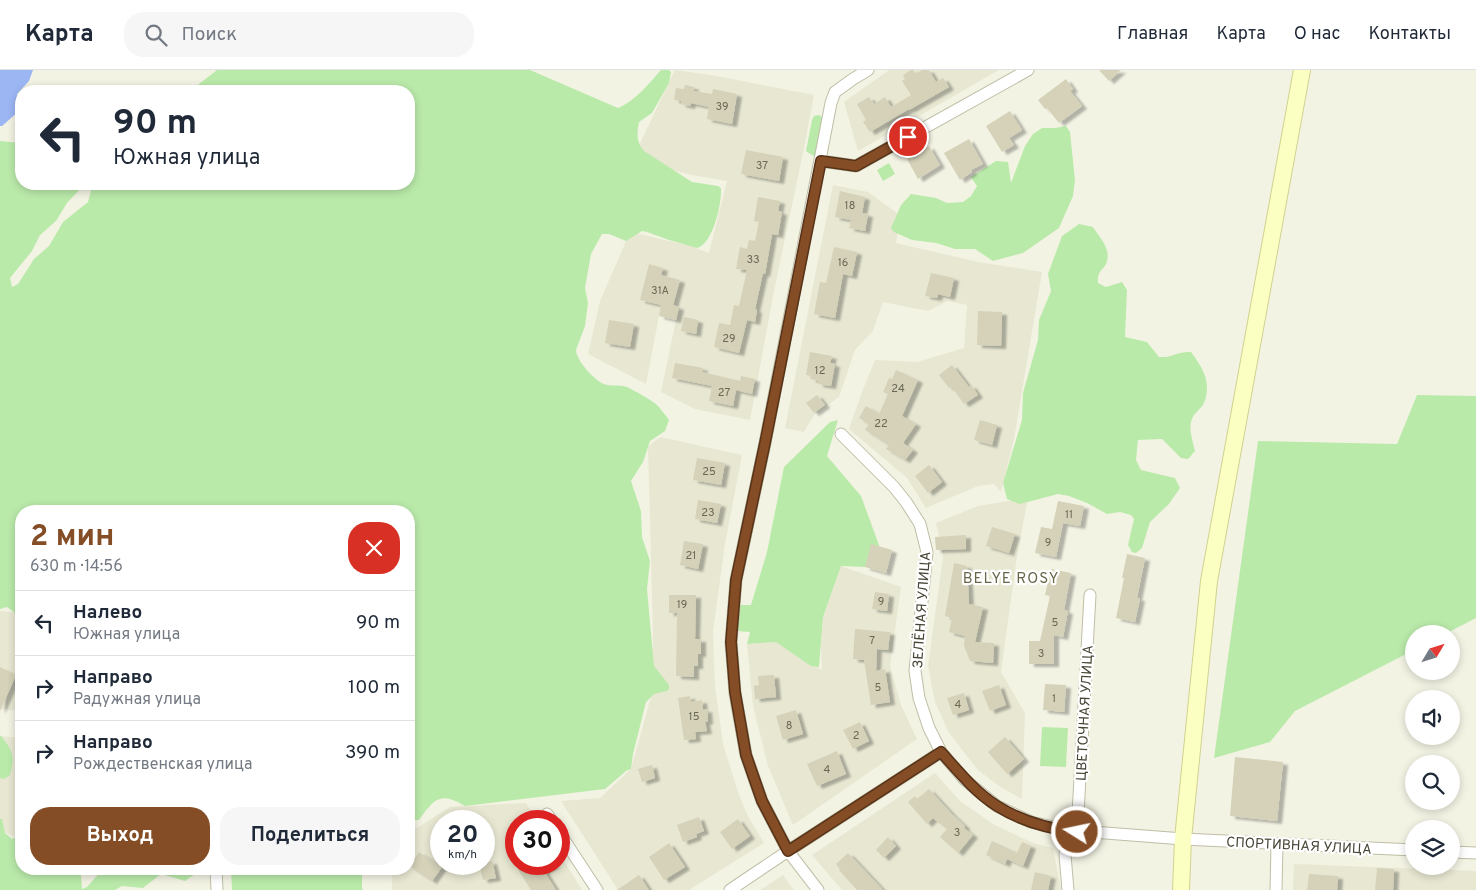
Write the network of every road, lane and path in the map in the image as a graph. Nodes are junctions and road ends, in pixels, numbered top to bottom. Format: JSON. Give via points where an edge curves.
{"nodes":[{"id":1,"x":868,"y":70,"type":"edge"},
{"id":2,"x":1028,"y":70,"type":"edge"},
{"id":3,"x":1302,"y":70,"type":"edge"},
{"id":4,"x":821,"y":161,"type":"junction"},
{"id":5,"x":841,"y":434,"type":"dead end"},
{"id":6,"x":1090,"y":595,"type":"dead end"},
{"id":7,"x":941,"y":752,"type":"junction"},
{"id":8,"x":1072,"y":831,"type":"junction"},
{"id":9,"x":1183,"y":839,"type":"junction"},
{"id":10,"x":1277,"y":845,"type":"junction"},
{"id":11,"x":570,"y":849,"type":"edge"},
{"id":12,"x":1405,"y":850,"type":"edge"},
{"id":13,"x":788,"y":851,"type":"junction"},
{"id":14,"x":1460,"y":852,"type":"edge"},
{"id":15,"x":1476,"y":853,"type":"edge"},
{"id":16,"x":216,"y":875,"type":"edge"},
{"id":17,"x":217,"y":890,"type":"edge"},
{"id":18,"x":597,"y":890,"type":"edge"},
{"id":19,"x":730,"y":890,"type":"edge"},
{"id":20,"x":818,"y":890,"type":"edge"},
{"id":21,"x":1068,"y":890,"type":"edge"},
{"id":22,"x":1181,"y":890,"type":"edge"},
{"id":23,"x":1276,"y":890,"type":"edge"}],
"edges":[{"from":1,"to":4,"type":"street","via":[[836,92],[831,103]]},
{"from":2,"to":4,"type":"street","via":[[856,166]]},
{"from":3,"to":9,"type":"main road","via":[[1209,582]]},
{"from":4,"to":13,"type":"street","via":[[736,580],[731,642],[735,692],[746,755],[762,801]]},
{"from":5,"to":7,"type":"street","name":"ЗЕЛЁНАЯ УЛИЦА","via":[[894,488],[920,524],[927,552],[915,671],[919,698]]},
{"from":6,"to":8,"type":"street","name":"ЦВЕТОЧНАЯ УЛИЦА"},
{"from":7,"to":8,"type":"street","name":"ЗЕЛЁНАЯ УЛИЦА","via":[[965,780],[997,806],[1031,822]]},
{"from":7,"to":13,"type":"street"},
{"from":8,"to":9,"type":"street","name":"ЗЕЛЁНАЯ УЛИЦА"},
{"from":8,"to":21,"type":"street","name":"ЦВЕТОЧНАЯ УЛИЦА","via":[[1065,855]]},
{"from":9,"to":10,"type":"street","name":"СПОРТИВНАЯ УЛИЦА"},
{"from":9,"to":22,"type":"main road"},
{"from":10,"to":12,"type":"street","name":"СПОРТИВНАЯ УЛИЦА"},
{"from":10,"to":23,"type":"street"},
{"from":11,"to":18,"type":"street"},
{"from":13,"to":19,"type":"street"},
{"from":13,"to":20,"type":"street"},
{"from":14,"to":15,"type":"street"},
{"from":16,"to":17,"type":"street"}]}
